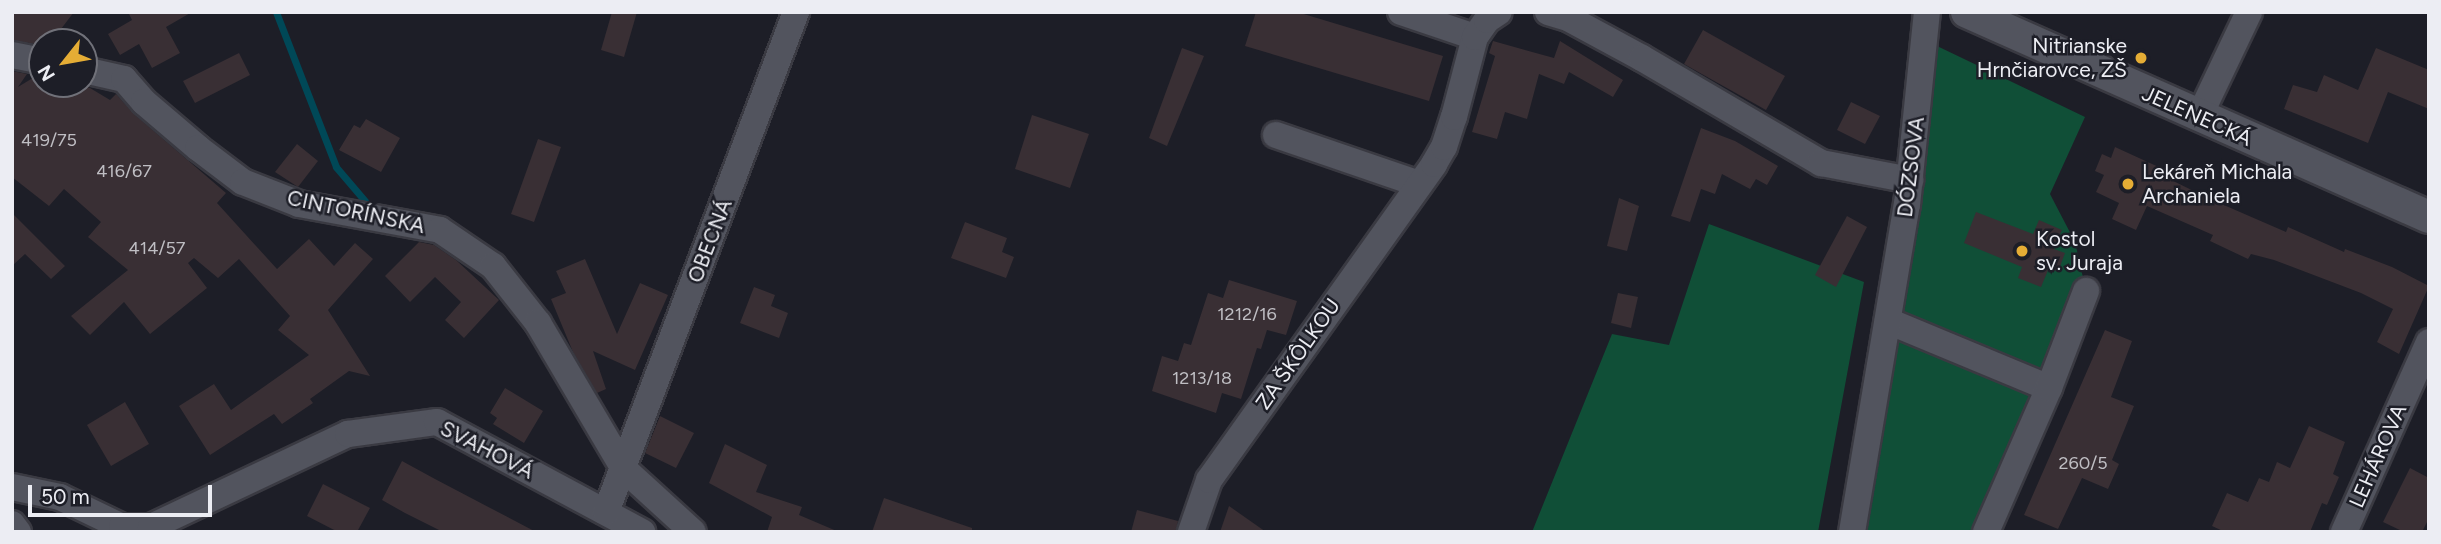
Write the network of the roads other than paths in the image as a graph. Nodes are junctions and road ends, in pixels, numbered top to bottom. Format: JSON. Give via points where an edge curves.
{"nodes":[{"id":1,"x":796,"y":12,"type":"edge"},
{"id":2,"x":1401,"y":12,"type":"edge"},
{"id":3,"x":1499,"y":12,"type":"edge"},
{"id":4,"x":1548,"y":12,"type":"edge"},
{"id":5,"x":1927,"y":12,"type":"edge"},
{"id":6,"x":1967,"y":12,"type":"edge"},
{"id":7,"x":2249,"y":12,"type":"edge"},
{"id":8,"x":1475,"y":37,"type":"junction"},
{"id":9,"x":98,"y":73,"type":"edge"},
{"id":10,"x":2199,"y":117,"type":"junction"},
{"id":11,"x":1276,"y":135,"type":"dead end"},
{"id":12,"x":1910,"y":180,"type":"junction"},
{"id":13,"x":1419,"y":184,"type":"junction"},
{"id":14,"x":2429,"y":217,"type":"edge"},
{"id":15,"x":2086,"y":291,"type":"dead end"},
{"id":16,"x":1888,"y":321,"type":"junction"},
{"id":17,"x":2429,"y":342,"type":"edge"},
{"id":18,"x":2049,"y":388,"type":"junction"},
{"id":19,"x":624,"y":470,"type":"junction"},
{"id":20,"x":12,"y":487,"type":"edge"},
{"id":21,"x":606,"y":512,"type":"junction"},
{"id":22,"x":12,"y":524,"type":"edge"},
{"id":23,"x":18,"y":532,"type":"edge"},
{"id":24,"x":642,"y":532,"type":"edge"},
{"id":25,"x":692,"y":532,"type":"edge"},
{"id":26,"x":1191,"y":532,"type":"edge"},
{"id":27,"x":1852,"y":532,"type":"edge"},
{"id":28,"x":1986,"y":532,"type":"edge"},
{"id":29,"x":2344,"y":532,"type":"edge"}],
"edges":[{"from":1,"to":19,"type":"street","name":"OBECNÁ"},
{"from":2,"to":8,"type":"street"},
{"from":3,"to":8,"type":"street","name":"ZA ŠKÔLKOU"},
{"from":4,"to":12,"type":"street","via":[[1642,58],[1821,163]]},
{"from":5,"to":12,"type":"street","name":"DÓZSOVA"},
{"from":6,"to":10,"type":"street","name":"JELENECKÁ"},
{"from":7,"to":10,"type":"street"},
{"from":8,"to":13,"type":"street","name":"ZA ŠKÔLKOU","via":[[1444,147]]},
{"from":9,"to":19,"type":"street","name":"CINTORÍNSKA","via":[[124,79],[171,125],[243,182],[299,204],[440,230],[493,266],[538,323]]},
{"from":10,"to":14,"type":"street","name":"JELENECKÁ"},
{"from":11,"to":13,"type":"street"},
{"from":12,"to":16,"type":"street","name":"DÓZSOVA"},
{"from":13,"to":26,"type":"street","name":"ZA ŠKÔLKOU","via":[[1209,480]]},
{"from":15,"to":18,"type":"street"},
{"from":16,"to":18,"type":"street"},
{"from":16,"to":27,"type":"street","name":"DÓZSOVA"},
{"from":17,"to":29,"type":"street","name":"LEHÁROVA"},
{"from":18,"to":28,"type":"street"},
{"from":19,"to":21,"type":"street","name":"OBECNÁ"},
{"from":19,"to":25,"type":"street","name":"CINTORÍNSKA"},
{"from":20,"to":21,"type":"street","name":"SVAHOVÁ","via":[[60,497],[122,527],[151,527],[348,434],[437,422]]},
{"from":21,"to":24,"type":"street","name":"SVAHOVÁ"},
{"from":22,"to":23,"type":"street"}]}
